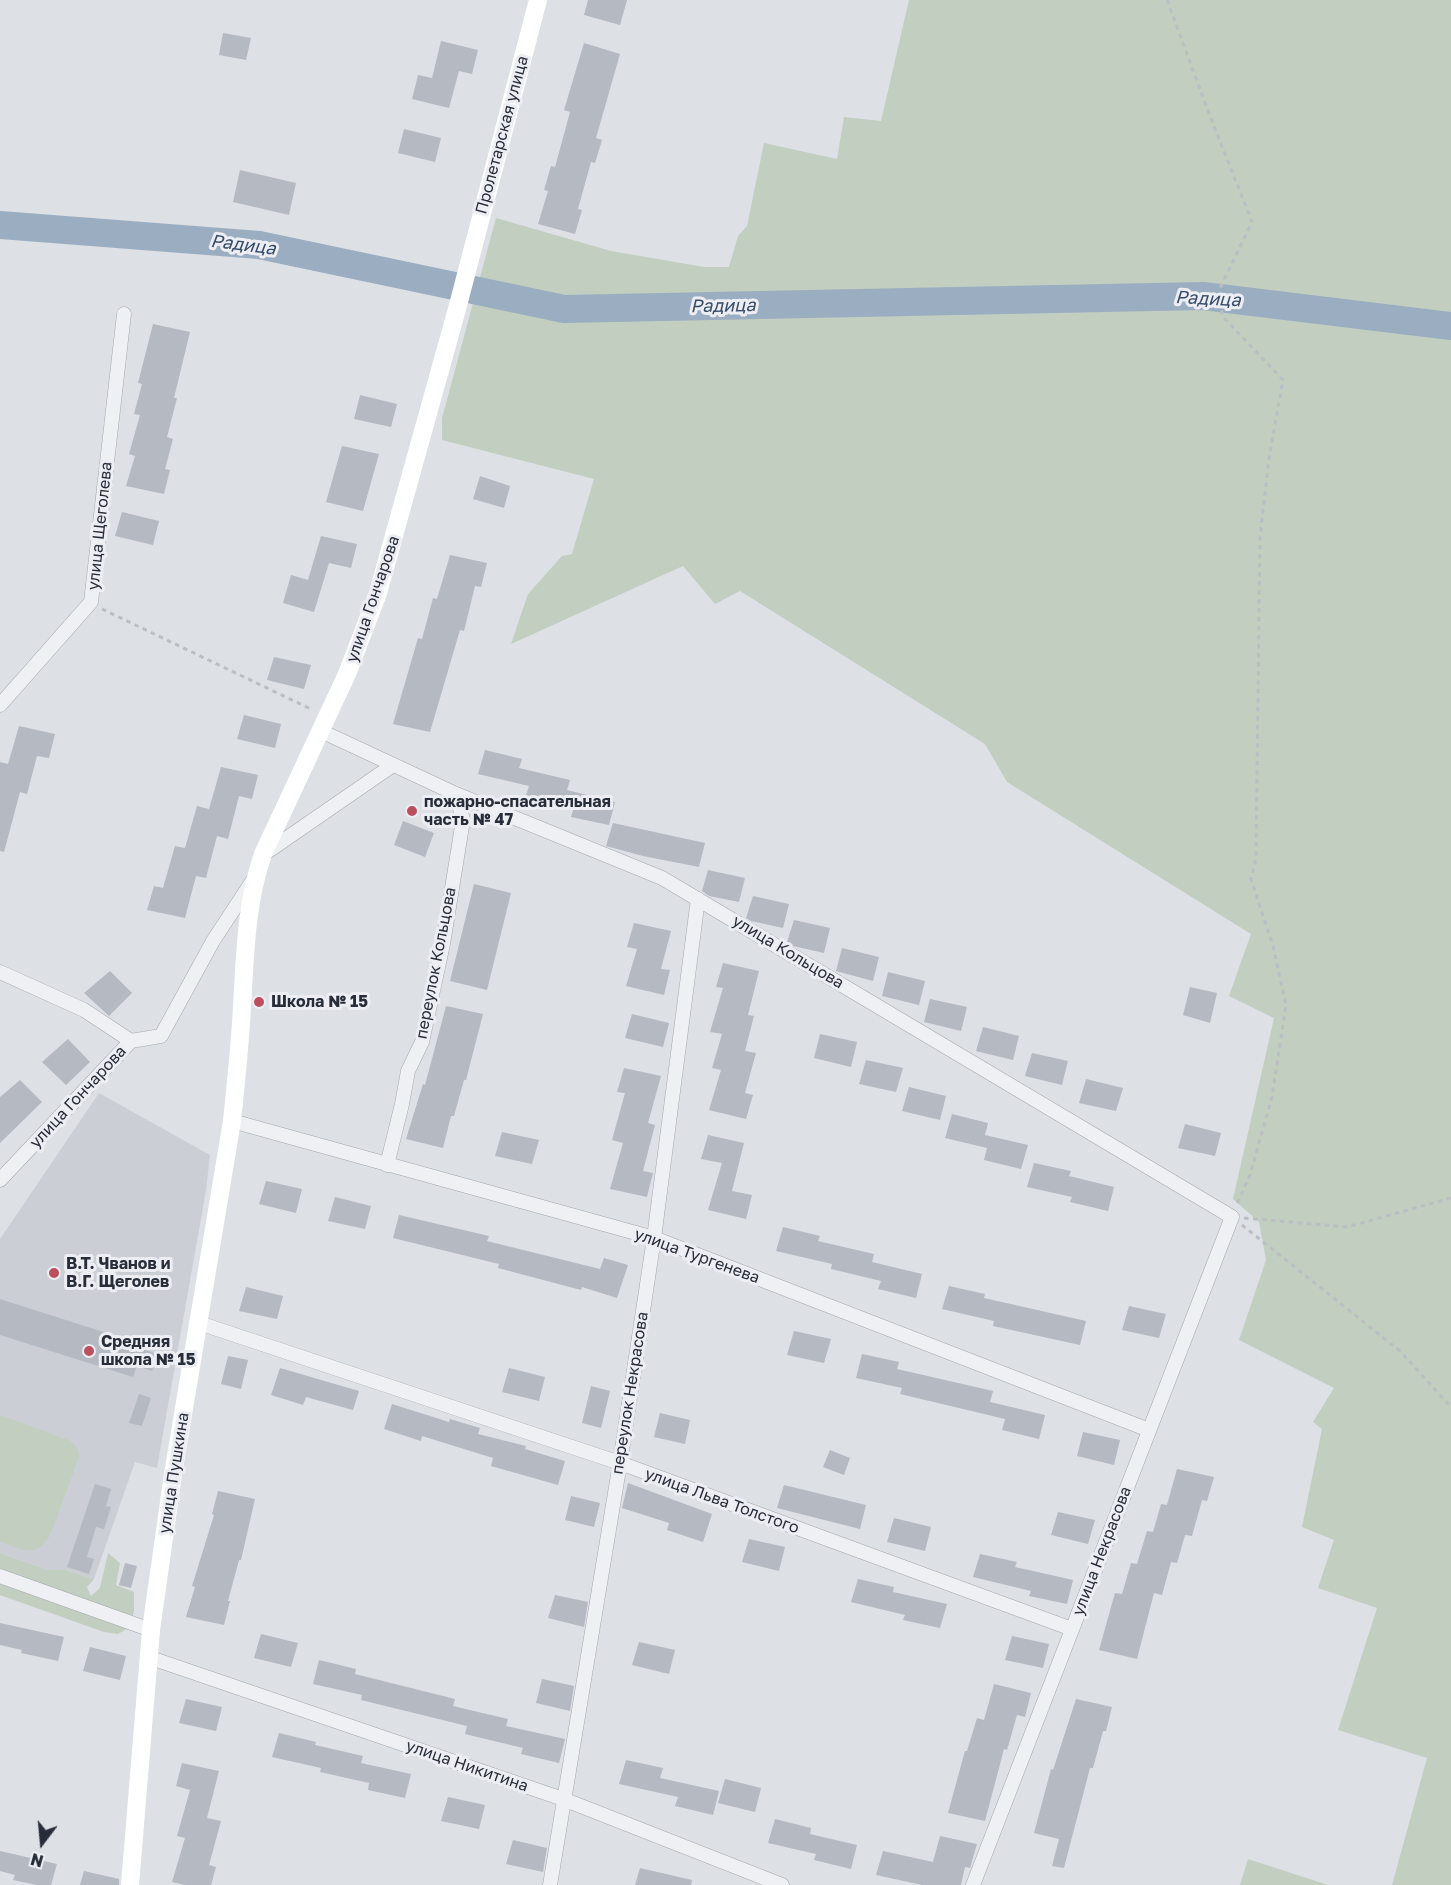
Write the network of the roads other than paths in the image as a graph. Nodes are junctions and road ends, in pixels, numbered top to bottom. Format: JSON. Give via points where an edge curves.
{"nodes":[{"id":1,"x":538,"y":0,"type":"edge"},
{"id":2,"x":457,"y":309,"type":"joint"},
{"id":3,"x":124,"y":314,"type":"dead end"},
{"id":4,"x":0,"y":705,"type":"edge"},
{"id":5,"x":325,"y":724,"type":"junction"},
{"id":6,"x":393,"y":765,"type":"junction"},
{"id":7,"x":456,"y":794,"type":"junction"},
{"id":8,"x":263,"y":854,"type":"junction"},
{"id":9,"x":255,"y":877,"type":"junction"},
{"id":10,"x":698,"y":899,"type":"junction"},
{"id":11,"x":0,"y":972,"type":"edge"},
{"id":12,"x":130,"y":1041,"type":"junction"},
{"id":13,"x":238,"y":1064,"type":"joint"},
{"id":14,"x":232,"y":1121,"type":"junction"},
{"id":15,"x":387,"y":1165,"type":"junction"},
{"id":16,"x":0,"y":1180,"type":"edge"},
{"id":17,"x":1232,"y":1217,"type":"joint"},
{"id":18,"x":654,"y":1238,"type":"junction"},
{"id":19,"x":199,"y":1323,"type":"junction"},
{"id":20,"x":1149,"y":1430,"type":"junction"},
{"id":21,"x":620,"y":1463,"type":"junction"},
{"id":22,"x":0,"y":1576,"type":"edge"},
{"id":23,"x":1072,"y":1629,"type":"junction"},
{"id":24,"x":151,"y":1630,"type":"junction"},
{"id":25,"x":148,"y":1657,"type":"junction"},
{"id":26,"x":563,"y":1799,"type":"junction"},
{"id":27,"x":130,"y":1885,"type":"edge"},
{"id":28,"x":550,"y":1885,"type":"edge"},
{"id":29,"x":782,"y":1885,"type":"edge"},
{"id":30,"x":973,"y":1885,"type":"edge"}],
"edges":[{"from":1,"to":2,"type":"street","name":"Пролетарская улица"},
{"from":2,"to":5,"type":"street","name":"улица Гончарова","via":[[378,593]]},
{"from":3,"to":4,"type":"street","name":"улица Щеголева","via":[[90,603]]},
{"from":5,"to":6,"type":"street","name":"улица Кольцова"},
{"from":5,"to":8,"type":"street","name":"улица Гончарова"},
{"from":6,"to":7,"type":"street","name":"улица Кольцова"},
{"from":6,"to":8,"type":"street"},
{"from":7,"to":10,"type":"street","name":"улица Кольцова","via":[[662,878]]},
{"from":7,"to":15,"type":"street","name":"переулок Кольцова","via":[[463,820],[443,944],[422,1042],[408,1071]]},
{"from":8,"to":9,"type":"street","name":"улица Гончарова"},
{"from":9,"to":12,"type":"street","name":"улица Гончарова","via":[[213,941],[161,1036]]},
{"from":9,"to":13,"type":"street","name":"улица Гончарова","via":[[245,950]]},
{"from":10,"to":17,"type":"street","name":"улица Кольцова"},
{"from":10,"to":18,"type":"street","name":"переулок Некрасова"},
{"from":11,"to":12,"type":"street","via":[[84,1010]]},
{"from":12,"to":16,"type":"street","name":"улица Гончарова"},
{"from":13,"to":14,"type":"street","name":"улица Пушкина"},
{"from":14,"to":15,"type":"street","name":"улица Тургенева"},
{"from":14,"to":19,"type":"street","name":"улица Пушкина"},
{"from":15,"to":18,"type":"street","name":"улица Тургенева"},
{"from":17,"to":20,"type":"street","name":"улица Некрасова"},
{"from":18,"to":20,"type":"street","name":"улица Тургенева"},
{"from":18,"to":21,"type":"street","name":"переулок Некрасова"},
{"from":19,"to":21,"type":"street","name":"улица Льва Толстого"},
{"from":19,"to":24,"type":"street","name":"улица Пушкина"},
{"from":20,"to":23,"type":"street","name":"улица Некрасова"},
{"from":21,"to":23,"type":"street","name":"улица Льва Толстого"},
{"from":21,"to":26,"type":"street","name":"переулок Некрасова"},
{"from":22,"to":24,"type":"street"},
{"from":23,"to":30,"type":"street","name":"улица Некрасова"},
{"from":24,"to":25,"type":"street","name":"улица Пушкина"},
{"from":25,"to":26,"type":"street","name":"улица Никитина"},
{"from":25,"to":27,"type":"street","name":"улица Пушкина"},
{"from":26,"to":28,"type":"street","name":"переулок Некрасова"},
{"from":26,"to":29,"type":"street","name":"улица Никитина"}]}
